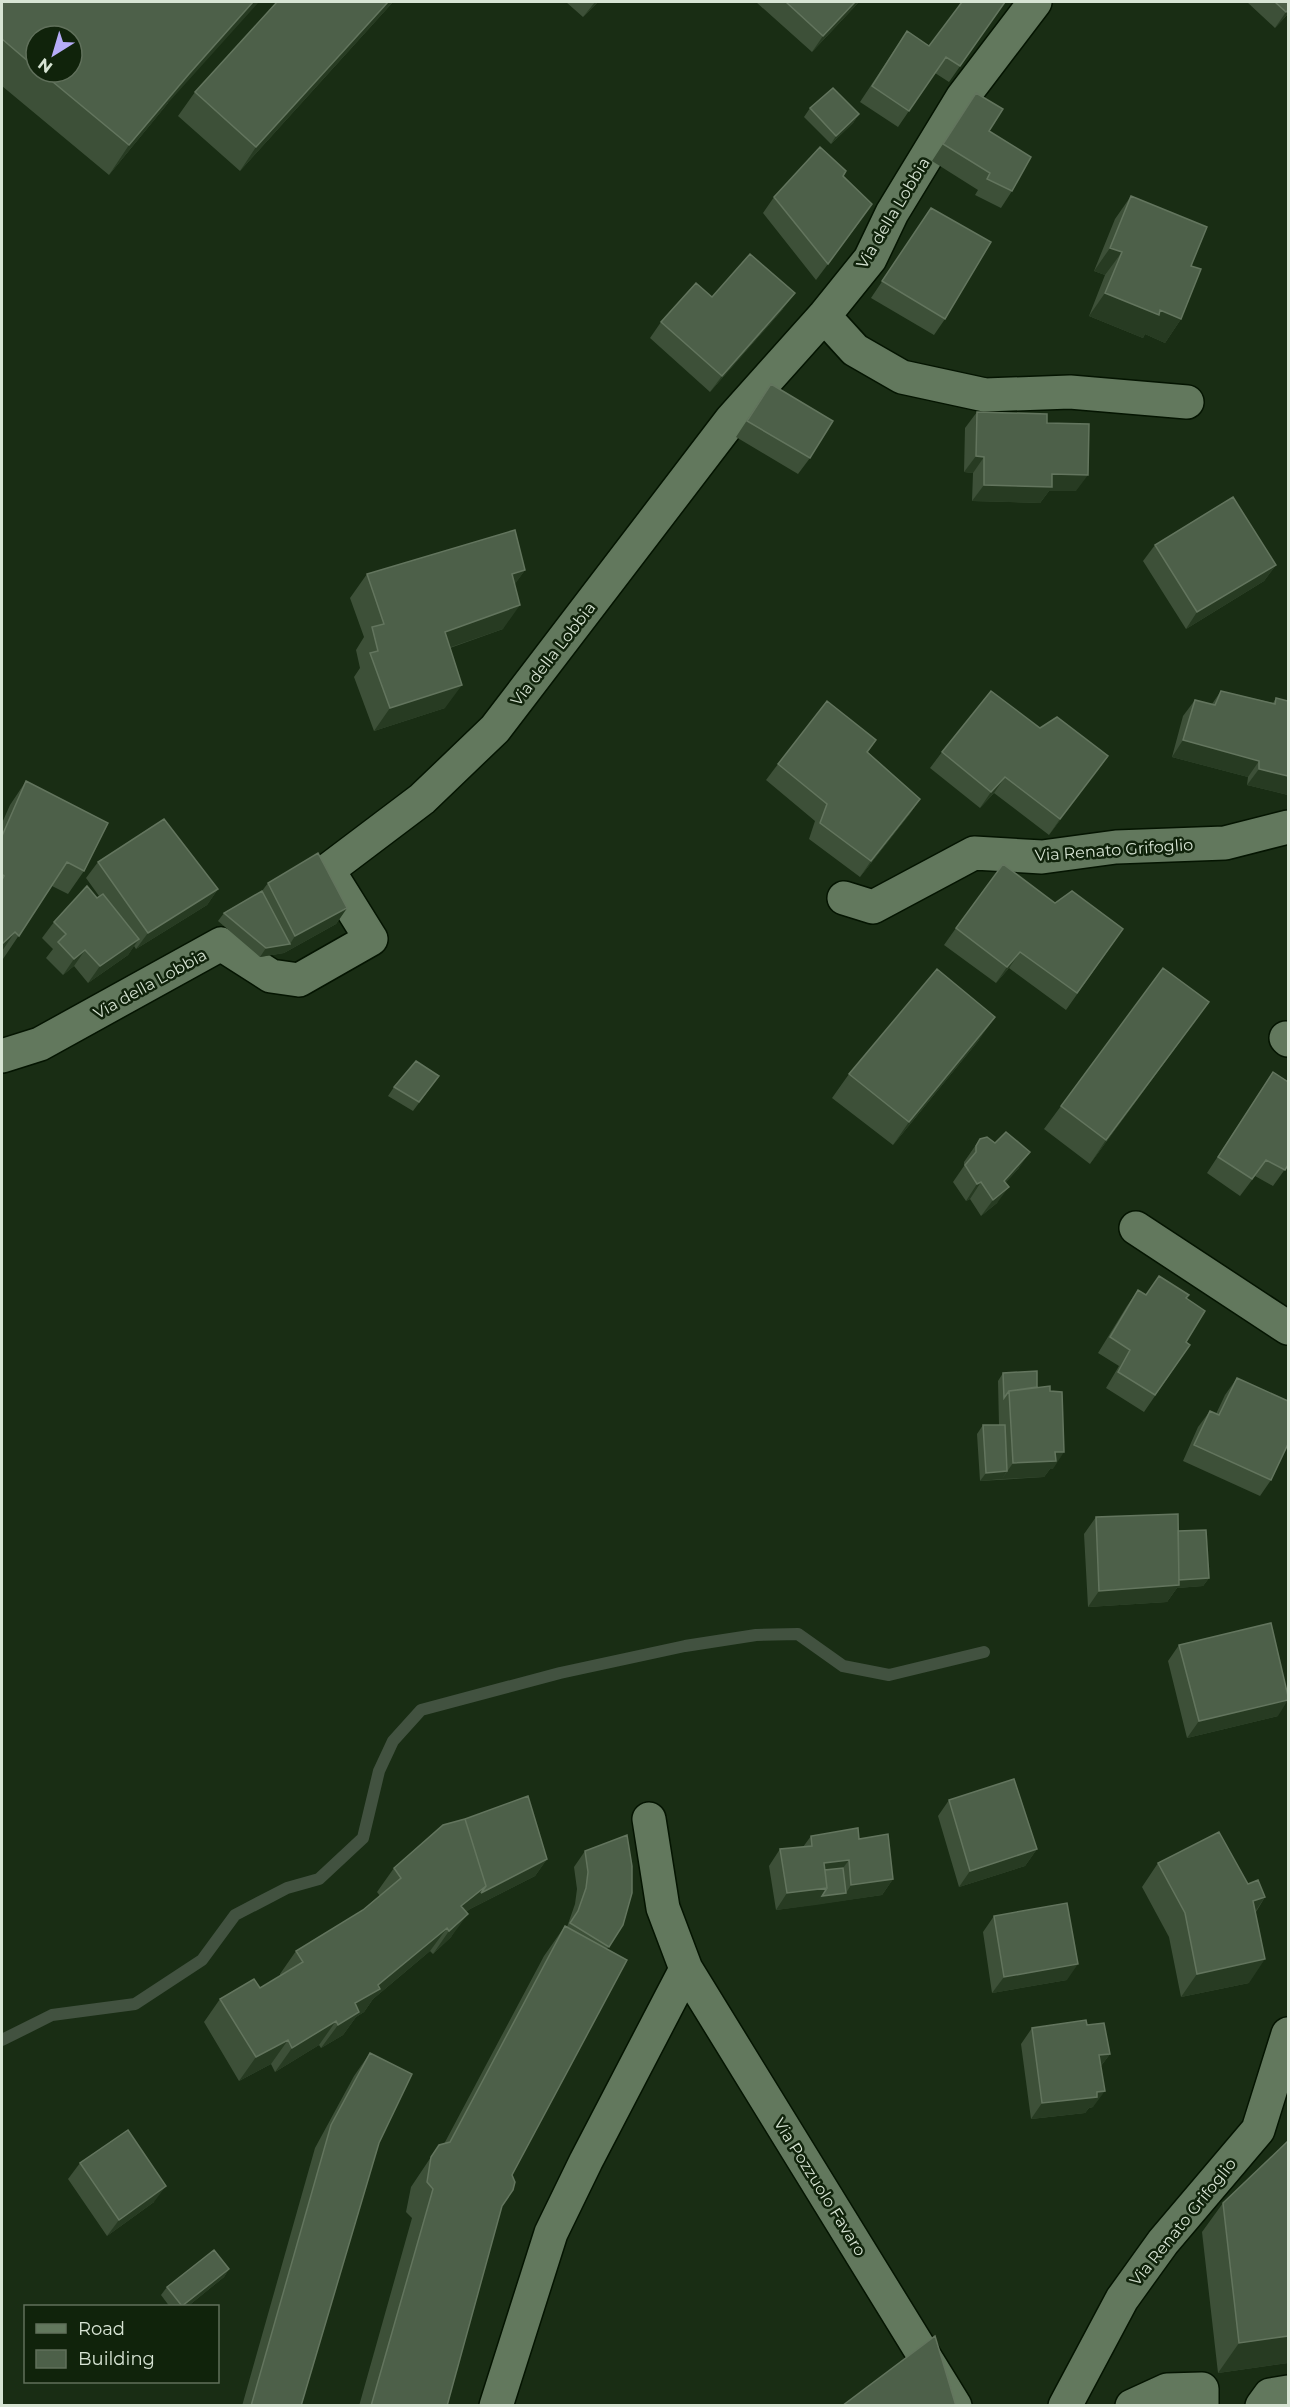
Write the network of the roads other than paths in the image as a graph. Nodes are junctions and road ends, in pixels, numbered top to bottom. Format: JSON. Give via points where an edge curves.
{"nodes":[{"id":1,"x":1035,"y":2,"type":"edge"},
{"id":2,"x":824,"y":316,"type":"junction"},
{"id":3,"x":1187,"y":402,"type":"dead end"},
{"id":4,"x":1288,"y":827,"type":"edge"},
{"id":5,"x":844,"y":898,"type":"dead end"},
{"id":6,"x":2,"y":1056,"type":"edge"},
{"id":7,"x":1136,"y":1228,"type":"dead end"},
{"id":8,"x":1288,"y":1328,"type":"edge"},
{"id":9,"x":649,"y":1819,"type":"dead end"},
{"id":10,"x":686,"y":1969,"type":"junction"},
{"id":11,"x":1288,"y":2034,"type":"edge"},
{"id":12,"x":1288,"y":2392,"type":"edge"},
{"id":13,"x":496,"y":2406,"type":"edge"},
{"id":14,"x":955,"y":2406,"type":"edge"},
{"id":15,"x":1065,"y":2406,"type":"edge"},
{"id":16,"x":1132,"y":2406,"type":"edge"},
{"id":17,"x":1202,"y":2406,"type":"edge"},
{"id":18,"x":1262,"y":2406,"type":"edge"}],
"edges":[{"from":1,"to":2,"type":"street","name":"Via della Lobbia","via":[[962,98],[892,213],[870,259]]},
{"from":2,"to":3,"type":"street","via":[[855,350],[902,377],[986,394],[1070,392]]},
{"from":2,"to":6,"type":"street","name":"Via della Lobbia","via":[[731,420],[495,729],[422,800],[328,870],[371,939],[298,980],[271,976],[221,944],[40,1044]]},
{"from":4,"to":5,"type":"street","name":"Via Renato Grifoglio","via":[[1225,843],[1116,847],[1042,857],[974,853],[873,907]]},
{"from":7,"to":8,"type":"street"},
{"from":9,"to":10,"type":"street","name":"Via Pozzuolo Favaro","via":[[663,1908]]},
{"from":10,"to":13,"type":"street","via":[[550,2233]]},
{"from":10,"to":14,"type":"street","name":"Via Pozzuolo Favaro"},
{"from":11,"to":15,"type":"street","name":"Via Renato Grifoglio","via":[[1258,2130],[1163,2242],[1122,2299]]},
{"from":12,"to":18,"type":"street","via":[[1270,2395]]},
{"from":16,"to":17,"type":"street","via":[[1167,2390],[1202,2389]]}]}
